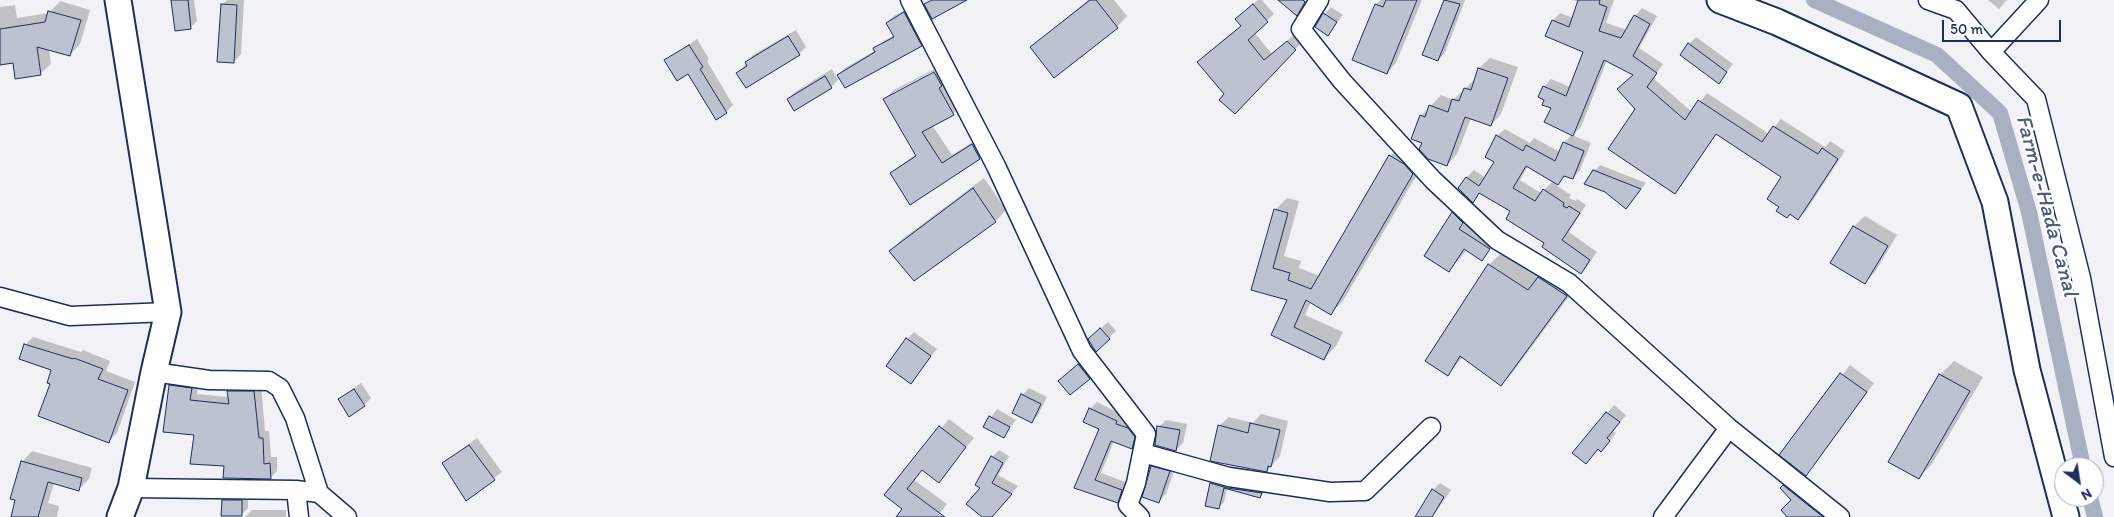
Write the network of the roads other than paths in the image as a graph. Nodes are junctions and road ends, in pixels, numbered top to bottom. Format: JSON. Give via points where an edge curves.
{"nodes":[{"id":1,"x":118,"y":0,"type":"edge"},
{"id":2,"x":910,"y":0,"type":"edge"},
{"id":3,"x":1319,"y":0,"type":"edge"},
{"id":4,"x":1720,"y":0,"type":"edge"},
{"id":5,"x":1928,"y":0,"type":"edge"},
{"id":6,"x":2039,"y":0,"type":"edge"},
{"id":7,"x":1991,"y":52,"type":"junction"},
{"id":8,"x":0,"y":296,"type":"edge"},
{"id":9,"x":168,"y":312,"type":"junction"},
{"id":10,"x":154,"y":372,"type":"junction"},
{"id":11,"x":1431,"y":428,"type":"dead end"},
{"id":12,"x":1729,"y":428,"type":"junction"},
{"id":13,"x":1144,"y":453,"type":"junction"},
{"id":14,"x":2114,"y":457,"type":"edge"},
{"id":15,"x":131,"y":488,"type":"junction"},
{"id":16,"x":296,"y":490,"type":"junction"},
{"id":17,"x":319,"y":493,"type":"junction"},
{"id":18,"x":120,"y":517,"type":"edge"},
{"id":19,"x":299,"y":517,"type":"edge"},
{"id":20,"x":347,"y":517,"type":"edge"},
{"id":21,"x":1140,"y":517,"type":"edge"},
{"id":22,"x":1663,"y":517,"type":"edge"},
{"id":23,"x":1840,"y":517,"type":"edge"},
{"id":24,"x":2066,"y":517,"type":"edge"}],
"edges":[{"from":1,"to":9,"type":"street"},
{"from":2,"to":13,"type":"street","via":[[996,166],[1082,350],[1146,434]]},
{"from":3,"to":12,"type":"street","via":[[1301,29],[1342,81],[1433,180],[1497,240],[1570,282]]},
{"from":4,"to":24,"type":"street","via":[[1778,22],[1959,106],[1995,202],[2027,370]]},
{"from":5,"to":7,"type":"street","via":[[1956,10]]},
{"from":6,"to":7,"type":"street"},
{"from":7,"to":14,"type":"street","via":[[2036,99],[2081,278]]},
{"from":8,"to":9,"type":"street","via":[[70,316]]},
{"from":9,"to":10,"type":"street"},
{"from":10,"to":15,"type":"street"},
{"from":10,"to":17,"type":"street","via":[[209,380],[269,382],[280,388],[295,418]]},
{"from":11,"to":13,"type":"street","via":[[1365,491],[1330,492],[1229,477]]},
{"from":12,"to":22,"type":"street"},
{"from":12,"to":23,"type":"street"},
{"from":13,"to":21,"type":"street","via":[[1128,505]]},
{"from":15,"to":16,"type":"street"},
{"from":15,"to":18,"type":"street"},
{"from":16,"to":17,"type":"street"},
{"from":16,"to":19,"type":"street"},
{"from":17,"to":20,"type":"street"}]}
